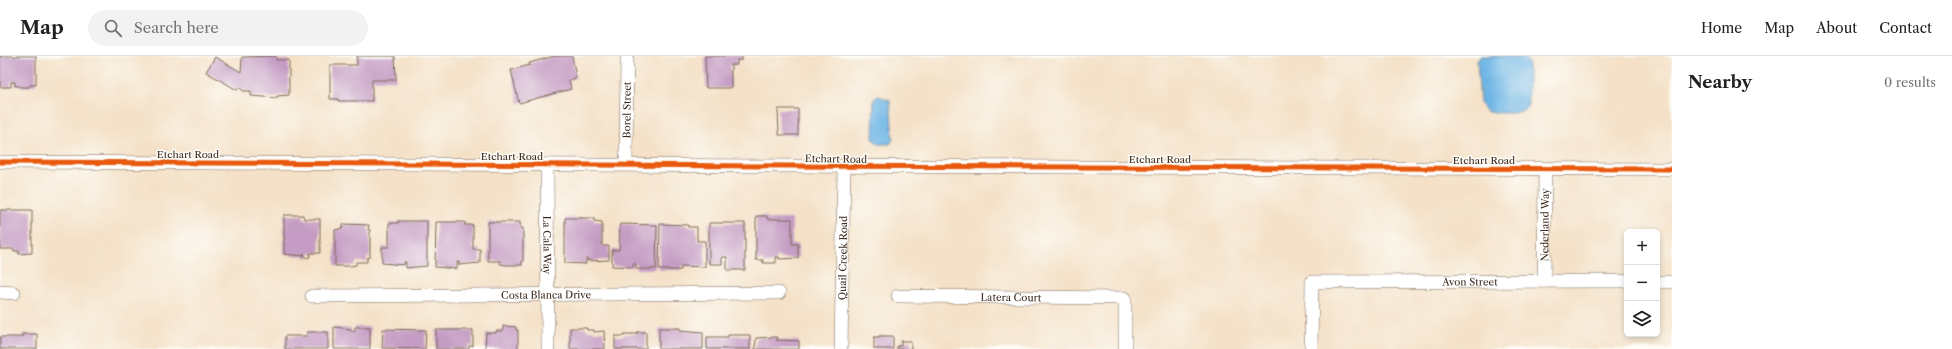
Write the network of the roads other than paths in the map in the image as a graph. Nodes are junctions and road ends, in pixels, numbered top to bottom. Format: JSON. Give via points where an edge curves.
{"nodes":[{"id":1,"x":627,"y":56,"type":"edge"},
{"id":2,"x":0,"y":162,"type":"edge"},
{"id":3,"x":626,"y":164,"type":"junction"},
{"id":4,"x":547,"y":165,"type":"junction"},
{"id":5,"x":844,"y":168,"type":"junction"},
{"id":6,"x":1545,"y":169,"type":"junction"},
{"id":7,"x":1672,"y":170,"type":"edge"},
{"id":8,"x":1544,"y":281,"type":"junction"},
{"id":9,"x":1624,"y":282,"type":"edge"},
{"id":10,"x":1660,"y":282,"type":"edge"},
{"id":11,"x":1672,"y":282,"type":"edge"},
{"id":12,"x":0,"y":292,"type":"edge"},
{"id":13,"x":14,"y":293,"type":"dead end"},
{"id":14,"x":779,"y":293,"type":"dead end"},
{"id":15,"x":547,"y":295,"type":"junction"},
{"id":16,"x":312,"y":296,"type":"dead end"},
{"id":17,"x":898,"y":296,"type":"dead end"},
{"id":18,"x":548,"y":349,"type":"edge"},
{"id":19,"x":841,"y":349,"type":"edge"},
{"id":20,"x":1125,"y":349,"type":"edge"},
{"id":21,"x":1311,"y":349,"type":"edge"}],
"edges":[{"from":1,"to":3,"type":"street","name":"Borel Street"},
{"from":2,"to":4,"type":"street","name":"Etchart Road"},
{"from":3,"to":4,"type":"street","name":"Etchart Road"},
{"from":3,"to":5,"type":"street","name":"Etchart Road"},
{"from":4,"to":15,"type":"street","name":"La Cala Way"},
{"from":5,"to":6,"type":"street","name":"Etchart Road"},
{"from":5,"to":19,"type":"street","name":"Quail Creek Road"},
{"from":6,"to":7,"type":"street","name":"Etchart Road"},
{"from":6,"to":8,"type":"street","name":"Nederland Way"},
{"from":8,"to":9,"type":"street","name":"Avon Street"},
{"from":8,"to":21,"type":"street","name":"Avon Street","via":[[1312,282]]},
{"from":10,"to":11,"type":"street"},
{"from":12,"to":13,"type":"street"},
{"from":14,"to":15,"type":"street","name":"Costa Blanca Drive"},
{"from":15,"to":16,"type":"street","name":"Costa Blanca Drive"},
{"from":15,"to":18,"type":"street","name":"La Cala Way"},
{"from":17,"to":20,"type":"street","name":"Latera Court","via":[[1125,298]]}]}
